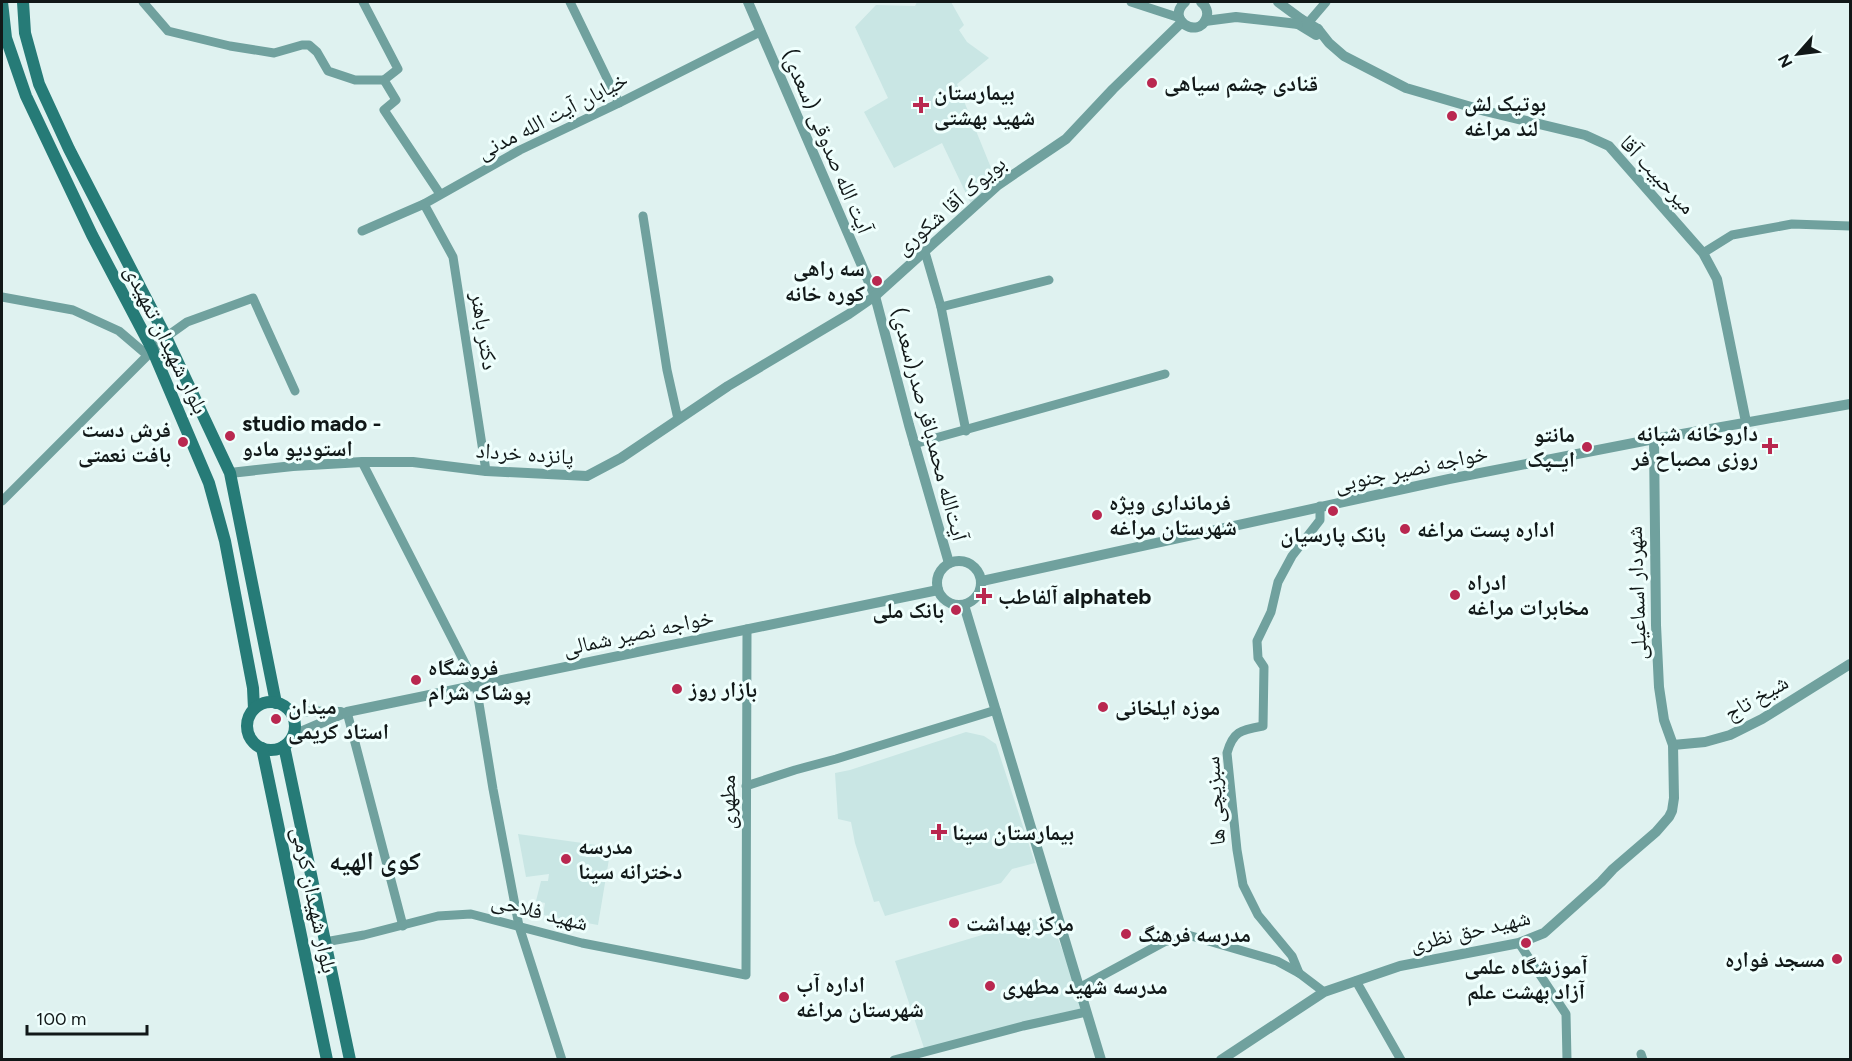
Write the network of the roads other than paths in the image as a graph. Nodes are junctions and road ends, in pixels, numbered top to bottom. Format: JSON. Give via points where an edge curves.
{"nodes":[{"id":1,"x":2,"y":2,"type":"edge"},
{"id":2,"x":23,"y":2,"type":"edge"},
{"id":3,"x":143,"y":2,"type":"edge"},
{"id":4,"x":363,"y":2,"type":"edge"},
{"id":5,"x":570,"y":2,"type":"edge"},
{"id":6,"x":748,"y":2,"type":"edge"},
{"id":7,"x":1131,"y":2,"type":"edge"},
{"id":8,"x":1185,"y":2,"type":"edge"},
{"id":9,"x":1201,"y":2,"type":"edge"},
{"id":10,"x":1278,"y":2,"type":"edge"},
{"id":11,"x":1326,"y":2,"type":"edge"},
{"id":12,"x":1181,"y":20,"type":"junction"},
{"id":13,"x":1205,"y":21,"type":"junction"},
{"id":14,"x":1308,"y":26,"type":"junction"},
{"id":15,"x":760,"y":32,"type":"junction"},
{"id":16,"x":384,"y":80,"type":"junction"},
{"id":17,"x":619,"y":103,"type":"junction"},
{"id":18,"x":440,"y":194,"type":"junction"},
{"id":19,"x":424,"y":204,"type":"junction"},
{"id":20,"x":643,"y":216,"type":"dead end"},
{"id":21,"x":1851,"y":226,"type":"edge"},
{"id":22,"x":362,"y":231,"type":"dead end"},
{"id":23,"x":925,"y":252,"type":"junction"},
{"id":24,"x":1703,"y":253,"type":"junction"},
{"id":25,"x":1049,"y":280,"type":"dead end"},
{"id":26,"x":875,"y":296,"type":"junction"},
{"id":27,"x":2,"y":297,"type":"edge"},
{"id":28,"x":941,"y":307,"type":"junction"},
{"id":29,"x":166,"y":337,"type":"junction"},
{"id":30,"x":149,"y":352,"type":"junction"},
{"id":31,"x":1164,"y":374,"type":"dead end"},
{"id":32,"x":295,"y":391,"type":"dead end"},
{"id":33,"x":1851,"y":404,"type":"edge"},
{"id":34,"x":678,"y":419,"type":"junction"},
{"id":35,"x":1746,"y":422,"type":"junction"},
{"id":36,"x":966,"y":431,"type":"junction"},
{"id":37,"x":1654,"y":439,"type":"junction"},
{"id":38,"x":914,"y":444,"type":"junction"},
{"id":39,"x":362,"y":462,"type":"junction"},
{"id":40,"x":486,"y":471,"type":"junction"},
{"id":41,"x":230,"y":473,"type":"junction"},
{"id":42,"x":2,"y":501,"type":"edge"},
{"id":43,"x":1320,"y":506,"type":"junction"},
{"id":44,"x":949,"y":563,"type":"junction"},
{"id":45,"x":982,"y":580,"type":"junction"},
{"id":46,"x":938,"y":590,"type":"junction"},
{"id":47,"x":964,"y":606,"type":"junction"},
{"id":48,"x":747,"y":629,"type":"junction"},
{"id":49,"x":1851,"y":664,"type":"edge"},
{"id":50,"x":476,"y":685,"type":"junction"},
{"id":51,"x":276,"y":703,"type":"junction"},
{"id":52,"x":254,"y":709,"type":"junction"},
{"id":53,"x":996,"y":710,"type":"junction"},
{"id":54,"x":289,"y":711,"type":"junction"},
{"id":55,"x":347,"y":712,"type":"junction"},
{"id":56,"x":293,"y":735,"type":"junction"},
{"id":57,"x":1673,"y":745,"type":"junction"},
{"id":58,"x":284,"y":746,"type":"junction"},
{"id":59,"x":262,"y":748,"type":"junction"},
{"id":60,"x":746,"y":786,"type":"junction"},
{"id":61,"x":296,"y":804,"type":"junction"},
{"id":62,"x":274,"y":808,"type":"junction"},
{"id":63,"x":404,"y":926,"type":"junction"},
{"id":64,"x":519,"y":926,"type":"junction"},
{"id":65,"x":325,"y":942,"type":"junction"},
{"id":66,"x":1519,"y":943,"type":"junction"},
{"id":67,"x":1299,"y":973,"type":"junction"},
{"id":68,"x":746,"y":975,"type":"joint"},
{"id":69,"x":1356,"y":981,"type":"junction"},
{"id":70,"x":1079,"y":988,"type":"junction"},
{"id":71,"x":1324,"y":992,"type":"junction"},
{"id":72,"x":1086,"y":1012,"type":"junction"},
{"id":73,"x":327,"y":1059,"type":"edge"},
{"id":74,"x":350,"y":1059,"type":"edge"},
{"id":75,"x":562,"y":1059,"type":"edge"},
{"id":76,"x":894,"y":1059,"type":"edge"},
{"id":77,"x":1101,"y":1059,"type":"edge"},
{"id":78,"x":1221,"y":1059,"type":"edge"},
{"id":79,"x":1401,"y":1059,"type":"edge"},
{"id":80,"x":1567,"y":1059,"type":"edge"}],
"edges":[{"from":1,"to":30,"type":"main road","name":"بلوار شهیدان تمهیدی","via":[[6,38],[26,96]]},
{"from":2,"to":29,"type":"main road","name":"بلوار شهیدان تمهیدی","via":[[25,33],[39,84]]},
{"from":3,"to":16,"type":"street","via":[[168,31],[274,53],[309,45],[328,70],[355,80]]},
{"from":4,"to":16,"type":"street","via":[[398,69]]},
{"from":5,"to":17,"type":"street"},
{"from":6,"to":15,"type":"street","name":"آیت الله صدوقی (سعدی)"},
{"from":7,"to":12,"type":"street"},
{"from":8,"to":12,"type":"street","via":[[1179,10]]},
{"from":9,"to":13,"type":"street","via":[[1207,12]]},
{"from":10,"to":14,"type":"street","name":"میرحبیب آقا"},
{"from":11,"to":14,"type":"street"},
{"from":12,"to":13,"type":"street","via":[[1194,28]]},
{"from":12,"to":23,"type":"street","name":"بویوک آقا شکوری","via":[[1066,140],[998,185]]},
{"from":13,"to":14,"type":"street","via":[[1236,17]]},
{"from":14,"to":24,"type":"street","name":"میرحبیب آقا","via":[[1344,56],[1406,88],[1585,135],[1609,146]]},
{"from":15,"to":17,"type":"street","name":"خیابان آیت الله مدنی"},
{"from":15,"to":26,"type":"street","name":"آیت الله صدوقی (سعدی)"},
{"from":16,"to":18,"type":"street","via":[[396,100],[384,110]]},
{"from":17,"to":18,"type":"street","name":"خیابان آیت الله مدنی"},
{"from":18,"to":19,"type":"street","name":"خیابان آیت الله مدنی"},
{"from":19,"to":22,"type":"street","name":"خیابان آیت الله مدنی"},
{"from":19,"to":40,"type":"street","name":"دکتر باهنر","via":[[453,257]]},
{"from":20,"to":34,"type":"street"},
{"from":21,"to":24,"type":"street","via":[[1782,225],[1732,235]]},
{"from":23,"to":26,"type":"street","name":"بویوک آقا شکوری"},
{"from":23,"to":28,"type":"street"},
{"from":24,"to":35,"type":"street","name":"میرحبیب آقا","via":[[1717,279]]},
{"from":25,"to":28,"type":"street"},
{"from":26,"to":34,"type":"street","name":"پانزده خرداد"},
{"from":26,"to":38,"type":"street","name":"آیت‌الله محمدباقر صدر(سعدی)"},
{"from":27,"to":30,"type":"street","via":[[73,310],[119,331]]},
{"from":28,"to":36,"type":"street"},
{"from":29,"to":30,"type":"street"},
{"from":29,"to":32,"type":"street","via":[[187,322],[253,298]]},
{"from":29,"to":41,"type":"main road","name":"بلوار شهیدان تمهیدی"},
{"from":30,"to":42,"type":"street"},
{"from":30,"to":52,"type":"main road","name":"بلوار شهیدان تمهیدی","via":[[209,483],[227,553]]},
{"from":31,"to":36,"type":"street"},
{"from":33,"to":35,"type":"street","name":"خواجه نصیر جنوبی"},
{"from":34,"to":40,"type":"street","name":"پانزده خرداد","via":[[587,476]]},
{"from":35,"to":37,"type":"street","name":"خواجه نصیر جنوبی"},
{"from":36,"to":38,"type":"street"},
{"from":37,"to":43,"type":"street","name":"خواجه نصیر جنوبی"},
{"from":37,"to":57,"type":"street","name":"شهردار اسماعیلی","via":[[1659,687]]},
{"from":38,"to":44,"type":"street","name":"آیت‌الله محمدباقر صدر(سعدی)"},
{"from":39,"to":40,"type":"street","name":"پانزده خرداد","via":[[413,462]]},
{"from":39,"to":41,"type":"street","name":"پانزده خرداد"},
{"from":39,"to":50,"type":"street"},
{"from":41,"to":51,"type":"main road","name":"بلوار شهیدان تمهیدی"},
{"from":43,"to":45,"type":"street","name":"خواجه نصیر جنوبی"},
{"from":43,"to":67,"type":"street","name":"سبزیچی ها","via":[[1320,520],[1278,582],[1271,612],[1257,641],[1258,658],[1264,667],[1263,726],[1238,733],[1227,753],[1243,885],[1258,915],[1292,956]]},
{"from":44,"to":45,"type":"street","via":[[971,564]]},
{"from":44,"to":46,"type":"street","via":[[940,572]]},
{"from":45,"to":47,"type":"street","via":[[976,599]]},
{"from":46,"to":47,"type":"street","via":[[951,604]]},
{"from":46,"to":48,"type":"street","name":"خواجه نصیر شمالی"},
{"from":47,"to":53,"type":"street"},
{"from":48,"to":50,"type":"street","name":"خواجه نصیر شمالی"},
{"from":48,"to":60,"type":"street","name":"مطهری"},
{"from":49,"to":57,"type":"street","name":"شیخ تاج","via":[[1730,735]]},
{"from":50,"to":55,"type":"street","name":"خواجه نصیر شمالی"},
{"from":50,"to":64,"type":"street"},
{"from":51,"to":52,"type":"main road","via":[[264,703]]},
{"from":51,"to":54,"type":"main road"},
{"from":52,"to":59,"type":"main road","via":[[247,731]]},
{"from":53,"to":60,"type":"street"},
{"from":53,"to":70,"type":"street"},
{"from":54,"to":55,"type":"street"},
{"from":54,"to":56,"type":"main road"},
{"from":55,"to":56,"type":"street"},
{"from":55,"to":63,"type":"street"},
{"from":56,"to":58,"type":"main road"},
{"from":57,"to":66,"type":"street","name":"شهید حق نظری","via":[[1674,798],[1669,817],[1544,933]]},
{"from":58,"to":59,"type":"main road","via":[[276,750]]},
{"from":58,"to":61,"type":"main road","name":"بلوار شهیدان کرمی"},
{"from":59,"to":62,"type":"main road","name":"بلوار شهیدان کرمی"},
{"from":60,"to":68,"type":"street","name":"مطهری"},
{"from":61,"to":62,"type":"main road","via":[[287,797],[278,800]]},
{"from":61,"to":65,"type":"main road","name":"بلوار شهیدان کرمی"},
{"from":62,"to":73,"type":"main road","name":"بلوار شهیدان کرمی"},
{"from":63,"to":64,"type":"street","name":"شهید فلاحی","via":[[438,916],[471,914]]},
{"from":63,"to":65,"type":"street","name":"شهید فلاحی"},
{"from":64,"to":68,"type":"street","name":"شهید فلاحی","via":[[582,943]]},
{"from":64,"to":75,"type":"street"},
{"from":65,"to":74,"type":"main road","name":"بلوار شهیدان کرمی"},
{"from":66,"to":69,"type":"street","name":"شهید حق نظری","via":[[1400,966]]},
{"from":66,"to":80,"type":"street","via":[[1566,1014]]},
{"from":67,"to":70,"type":"street","via":[[1277,961],[1188,935],[1164,942]]},
{"from":67,"to":71,"type":"street"},
{"from":69,"to":71,"type":"street","name":"شهید حق نظری"},
{"from":69,"to":79,"type":"street"},
{"from":70,"to":72,"type":"street"},
{"from":71,"to":78,"type":"street","name":"شهید حق نظری"},
{"from":72,"to":76,"type":"street"},
{"from":72,"to":77,"type":"street"}]}
